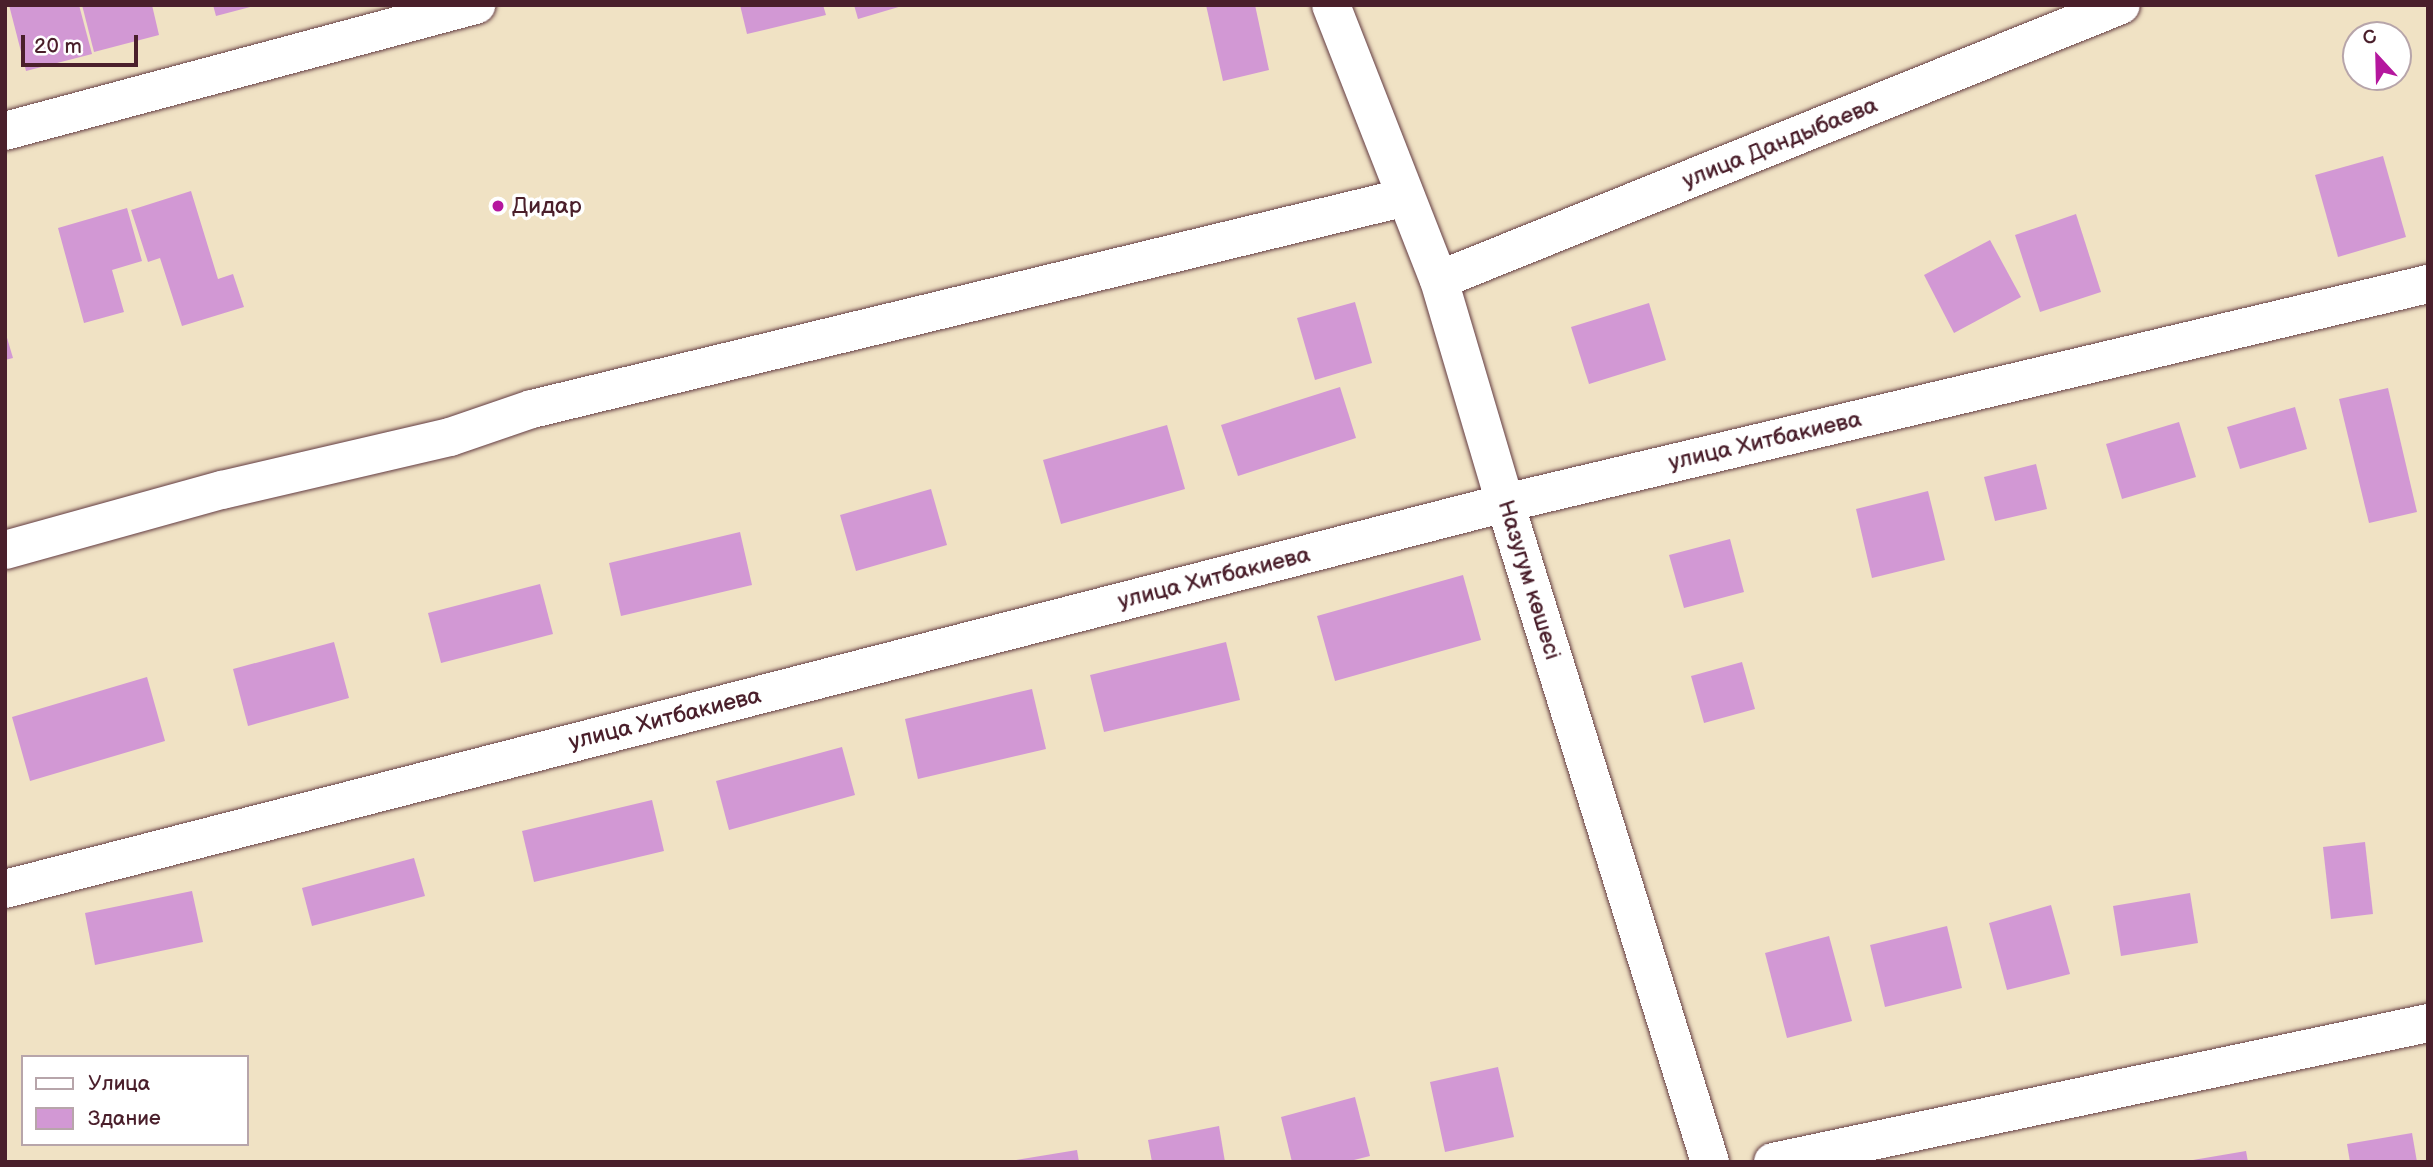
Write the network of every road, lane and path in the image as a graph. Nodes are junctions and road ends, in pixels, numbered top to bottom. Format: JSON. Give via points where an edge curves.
{"nodes":[{"id":1,"x":476,"y":5,"type":"edge"},
{"id":2,"x":1331,"y":5,"type":"edge"},
{"id":3,"x":2121,"y":5,"type":"edge"},
{"id":4,"x":5,"y":131,"type":"edge"},
{"id":5,"x":1406,"y":197,"type":"junction"},
{"id":6,"x":1439,"y":281,"type":"junction"},
{"id":7,"x":2428,"y":284,"type":"edge"},
{"id":8,"x":1504,"y":503,"type":"junction"},
{"id":9,"x":5,"y":550,"type":"edge"},
{"id":10,"x":5,"y":889,"type":"edge"},
{"id":11,"x":2428,"y":1023,"type":"edge"},
{"id":12,"x":1710,"y":1162,"type":"edge"},
{"id":13,"x":1773,"y":1162,"type":"edge"}],
"edges":[{"from":1,"to":4,"type":"street"},
{"from":2,"to":5,"type":"street","name":"Назугум көшесі"},
{"from":3,"to":6,"type":"street","name":"улица Дандыбаева"},
{"from":5,"to":6,"type":"street","name":"Назугум көшесі"},
{"from":5,"to":9,"type":"street","via":[[532,409],[450,437],[222,490]]},
{"from":6,"to":8,"type":"street","name":"Назугум көшесі"},
{"from":7,"to":8,"type":"street","name":"улица Хитбакиева"},
{"from":8,"to":10,"type":"street","name":"улица Хитбакиева"},
{"from":8,"to":12,"type":"street","name":"Назугум көшесі"},
{"from":11,"to":13,"type":"street"}]}
